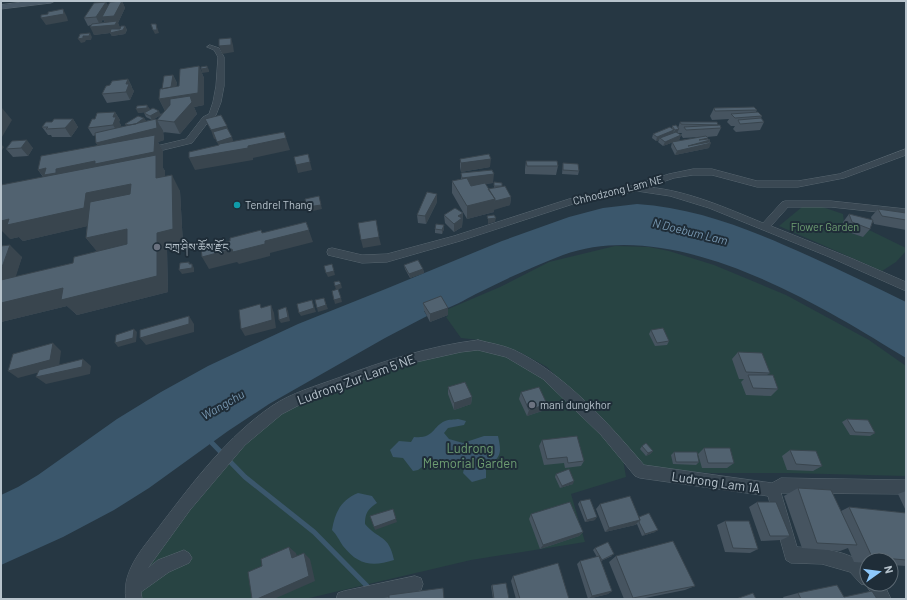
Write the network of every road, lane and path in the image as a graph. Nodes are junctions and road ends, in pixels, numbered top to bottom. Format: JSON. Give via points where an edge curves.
{"nodes":[{"id":1,"x":24,"y":1,"type":"edge"},
{"id":2,"x":51,"y":1,"type":"edge"},
{"id":3,"x":1,"y":4,"type":"edge"},
{"id":4,"x":1,"y":7,"type":"edge"},
{"id":5,"x":210,"y":47,"type":"dead end"},
{"id":6,"x":142,"y":152,"type":"edge"},
{"id":7,"x":906,"y":152,"type":"edge"},
{"id":8,"x":632,"y":189,"type":"junction"},
{"id":9,"x":906,"y":212,"type":"edge"},
{"id":10,"x":765,"y":227,"type":"junction"},
{"id":11,"x":332,"y":252,"type":"dead end"},
{"id":12,"x":906,"y":287,"type":"edge"},
{"id":13,"x":637,"y":468,"type":"joint"},
{"id":14,"x":906,"y":487,"type":"edge"},
{"id":15,"x":773,"y":490,"type":"junction"},
{"id":16,"x":184,"y":558,"type":"dead end"},
{"id":17,"x":859,"y":570,"type":"edge"},
{"id":18,"x":415,"y":584,"type":"dead end"},
{"id":19,"x":133,"y":593,"type":"edge"},
{"id":20,"x":344,"y":599,"type":"edge"}],
"edges":[{"from":1,"to":3,"type":"main road"},
{"from":2,"to":4,"type":"main road"},
{"from":5,"to":6,"type":"street","via":[[216,49],[221,57],[220,86],[212,115],[188,141]]},
{"from":7,"to":8,"type":"street","name":"Chhodzong Lam NE","via":[[841,176],[798,184],[757,184],[712,172],[693,172]]},
{"from":8,"to":10,"type":"street","via":[[659,190],[684,196]]},
{"from":8,"to":11,"type":"street","name":"Chhodzong Lam NE","via":[[572,202],[456,240],[387,258],[362,259]]},
{"from":9,"to":10,"type":"street","via":[[831,204],[784,204]]},
{"from":10,"to":12,"type":"street"},
{"from":13,"to":15,"type":"street","name":"Ludrong Lam 1A"},
{"from":13,"to":19,"type":"street","name":"Ludrong Zur Lam 5 NE","via":[[606,431],[547,375],[509,353],[478,345],[403,360],[309,394],[277,410],[240,440],[185,505],[138,568]]},
{"from":14,"to":15,"type":"street","via":[[781,485]]},
{"from":15,"to":17,"type":"street","name":"Ludrong Lam 1A","via":[[791,555],[822,556],[855,566]]},
{"from":16,"to":19,"type":"street","via":[[164,566]]},
{"from":18,"to":20,"type":"street"}]}
